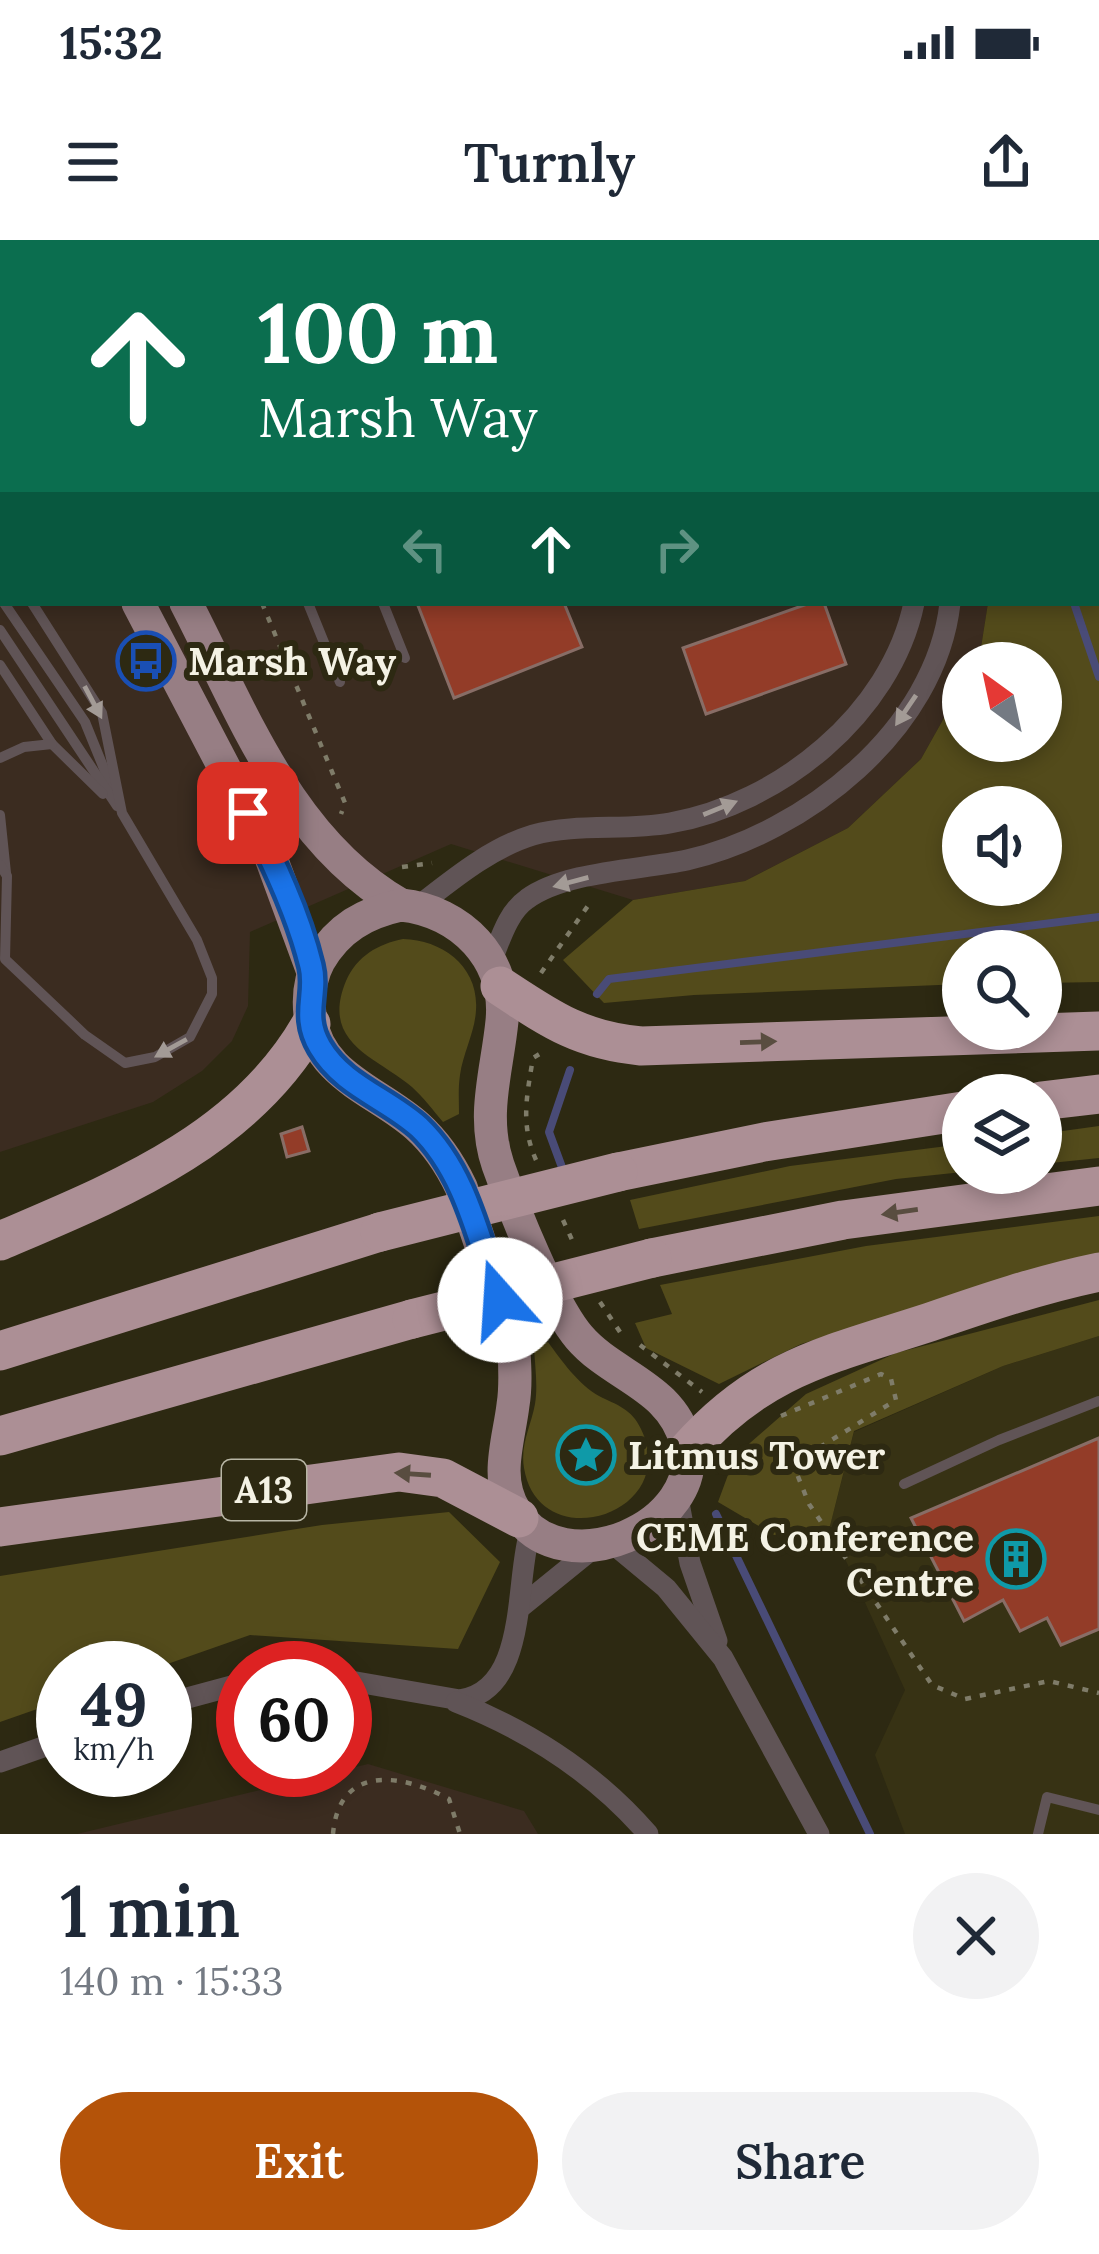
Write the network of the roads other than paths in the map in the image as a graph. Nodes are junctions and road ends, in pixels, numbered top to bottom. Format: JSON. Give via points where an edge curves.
{"nodes":[{"id":1,"x":5,"y":606,"type":"edge"},
{"id":2,"x":34,"y":606,"type":"edge"},
{"id":3,"x":141,"y":606,"type":"edge"},
{"id":4,"x":188,"y":606,"type":"edge"},
{"id":5,"x":309,"y":606,"type":"edge"},
{"id":6,"x":384,"y":606,"type":"edge"},
{"id":7,"x":913,"y":606,"type":"edge"},
{"id":8,"x":949,"y":606,"type":"edge"},
{"id":9,"x":0,"y":630,"type":"edge"},
{"id":10,"x":405,"y":658,"type":"dead end"},
{"id":11,"x":0,"y":665,"type":"edge"},
{"id":12,"x":340,"y":682,"type":"dead end"},
{"id":13,"x":52,"y":743,"type":"junction"},
{"id":14,"x":0,"y":758,"type":"edge"},
{"id":15,"x":122,"y":813,"type":"junction"},
{"id":16,"x":0,"y":815,"type":"edge"},
{"id":17,"x":3,"y":871,"type":"edge"},
{"id":18,"x":409,"y":906,"type":"junction"},
{"id":19,"x":2,"y":955,"type":"edge"},
{"id":20,"x":313,"y":972,"type":"junction"},
{"id":21,"x":496,"y":974,"type":"junction"},
{"id":22,"x":0,"y":976,"type":"edge"},
{"id":23,"x":311,"y":1024,"type":"junction"},
{"id":24,"x":1099,"y":1031,"type":"edge"},
{"id":25,"x":1099,"y":1094,"type":"edge"},
{"id":26,"x":1062,"y":1098,"type":"edge"},
{"id":27,"x":942,"y":1114,"type":"edge"},
{"id":28,"x":1099,"y":1186,"type":"edge"},
{"id":29,"x":0,"y":1241,"type":"edge"},
{"id":30,"x":1099,"y":1272,"type":"edge"},
{"id":31,"x":0,"y":1351,"type":"edge"},
{"id":32,"x":1099,"y":1401,"type":"edge"},
{"id":33,"x":0,"y":1436,"type":"edge"},
{"id":34,"x":688,"y":1450,"type":"junction"},
{"id":35,"x":904,"y":1484,"type":"dead end"},
{"id":36,"x":676,"y":1492,"type":"junction"},
{"id":37,"x":525,"y":1523,"type":"junction"},
{"id":38,"x":0,"y":1526,"type":"edge"},
{"id":39,"x":605,"y":1545,"type":"junction"},
{"id":40,"x":522,"y":1606,"type":"junction"},
{"id":41,"x":722,"y":1658,"type":"junction"},
{"id":42,"x":372,"y":1685,"type":"edge"},
{"id":43,"x":450,"y":1700,"type":"junction"},
{"id":44,"x":36,"y":1749,"type":"edge"},
{"id":45,"x":0,"y":1762,"type":"edge"},
{"id":46,"x":1099,"y":1810,"type":"edge"},
{"id":47,"x":648,"y":1834,"type":"edge"},
{"id":48,"x":819,"y":1834,"type":"edge"},
{"id":49,"x":1038,"y":1834,"type":"edge"}],
"edges":[{"from":1,"to":15,"type":"lane","via":[[85,722]]},
{"from":2,"to":15,"type":"lane","one_way":true,"via":[[102,713]]},
{"from":3,"to":20,"type":"main road","via":[[270,855]]},
{"from":4,"to":18,"type":"main road","via":[[289,800],[333,856]]},
{"from":5,"to":12,"type":"lane"},
{"from":6,"to":10,"type":"lane"},
{"from":18,"to":7,"type":"street","one_way":true,"via":[[538,834],[671,823],[788,776],[864,709],[896,659]]},
{"from":8,"to":21,"type":"street","one_way":true,"via":[[919,690],[849,775],[796,814],[724,848],[530,896],[515,910]]},
{"from":9,"to":15,"type":"lane"},
{"from":11,"to":13,"type":"lane"},
{"from":13,"to":14,"type":"lane"},
{"from":13,"to":15,"type":"lane"},
{"from":15,"to":19,"type":"lane","one_way":true,"via":[[212,978],[190,1037],[125,1063]]},
{"from":16,"to":17,"type":"lane"},
{"from":17,"to":19,"type":"lane"},
{"from":18,"to":20,"type":"main road","via":[[376,910],[345,928]]},
{"from":18,"to":21,"type":"main road","via":[[459,924]]},
{"from":19,"to":22,"type":"lane"},
{"from":20,"to":23,"type":"main road"},
{"from":21,"to":24,"type":"highway","one_way":true,"via":[[544,1018],[641,1046]]},
{"from":21,"to":34,"type":"main road","via":[[502,1018],[488,1099],[497,1163],[568,1322],[606,1363],[661,1399]]},
{"from":23,"to":29,"type":"highway","via":[[255,1096],[206,1140]]},
{"from":23,"to":37,"type":"main road","via":[[338,1070],[419,1128],[461,1186],[513,1339],[503,1463],[508,1498]]},
{"from":25,"to":26,"type":"highway"},
{"from":27,"to":31,"type":"highway","bridge":true,"via":[[618,1172],[380,1232]]},
{"from":28,"to":33,"type":"highway","one_way":true,"bridge":true,"via":[[843,1220],[652,1258]]},
{"from":30,"to":34,"type":"highway","via":[[814,1358],[721,1413]]},
{"from":32,"to":35,"type":"lane"},
{"from":34,"to":36,"type":"main road"},
{"from":36,"to":39,"type":"main road","via":[[656,1520]]},
{"from":36,"to":41,"type":"street"},
{"from":37,"to":38,"type":"highway","number":"A13","one_way":true,"via":[[443,1478],[399,1472]]},
{"from":37,"to":39,"type":"main road","via":[[552,1541]]},
{"from":37,"to":40,"type":"street"},
{"from":39,"to":40,"type":"street"},
{"from":39,"to":41,"type":"street","via":[[666,1588]]},
{"from":40,"to":43,"type":"street","via":[[495,1682],[477,1698]]},
{"from":41,"to":48,"type":"street"},
{"from":42,"to":43,"type":"street"},
{"from":43,"to":47,"type":"street","via":[[561,1756]]},
{"from":44,"to":45,"type":"street"},
{"from":46,"to":49,"type":"lane","via":[[1047,1797]]}]}
